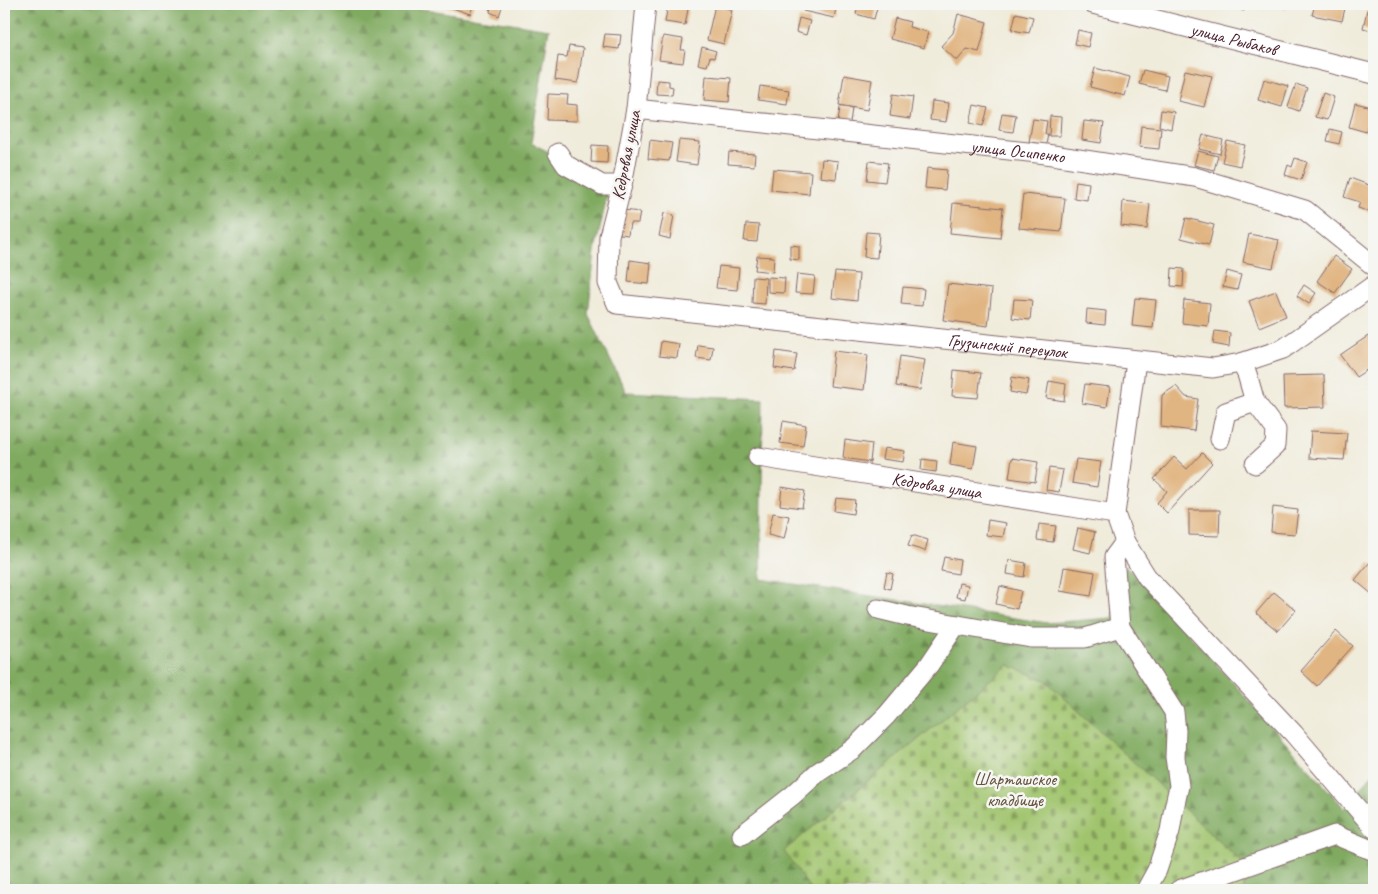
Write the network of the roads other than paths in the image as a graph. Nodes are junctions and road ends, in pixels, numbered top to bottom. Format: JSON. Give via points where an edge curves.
{"nodes":[{"id":1,"x":646,"y":4,"type":"edge"},
{"id":2,"x":1093,"y":4,"type":"edge"},
{"id":3,"x":1374,"y":74,"type":"edge"},
{"id":4,"x":636,"y":109,"type":"junction"},
{"id":5,"x":558,"y":152,"type":"dead end"},
{"id":6,"x":622,"y":184,"type":"junction"},
{"id":7,"x":1374,"y":266,"type":"edge"},
{"id":8,"x":1374,"y":285,"type":"edge"},
{"id":9,"x":617,"y":304,"type":"joint"},
{"id":10,"x":1136,"y":361,"type":"junction"},
{"id":11,"x":1242,"y":363,"type":"junction"},
{"id":12,"x":1255,"y":402,"type":"junction"},
{"id":13,"x":1220,"y":439,"type":"dead end"},
{"id":14,"x":758,"y":457,"type":"dead end"},
{"id":15,"x":1255,"y":464,"type":"dead end"},
{"id":16,"x":1115,"y":514,"type":"junction"},
{"id":17,"x":1125,"y":542,"type":"junction"},
{"id":18,"x":878,"y":609,"type":"dead end"},
{"id":19,"x":956,"y":625,"type":"junction"},
{"id":20,"x":1120,"y":627,"type":"junction"},
{"id":21,"x":1374,"y":828,"type":"edge"},
{"id":22,"x":742,"y":835,"type":"dead end"},
{"id":23,"x":1374,"y":851,"type":"edge"},
{"id":24,"x":1146,"y":890,"type":"edge"},
{"id":25,"x":1179,"y":890,"type":"edge"}],
"edges":[{"from":1,"to":4,"type":"street","name":"Кедровая улица"},
{"from":2,"to":3,"type":"street","name":"улица Рыбаков"},
{"from":4,"to":6,"type":"street","name":"Кедровая улица"},
{"from":4,"to":7,"type":"street","name":"улица Осипенко","via":[[1046,154],[1195,177],[1305,210]]},
{"from":5,"to":6,"type":"street","via":[[566,165],[602,184]]},
{"from":6,"to":9,"type":"street","name":"Кедровая улица","via":[[610,236],[608,283]]},
{"from":8,"to":11,"type":"street","name":"Грузинский переулок","via":[[1282,349]]},
{"from":9,"to":10,"type":"street","name":"Грузинский переулок"},
{"from":10,"to":11,"type":"street","name":"Грузинский переулок","via":[[1213,368]]},
{"from":10,"to":16,"type":"street"},
{"from":11,"to":12,"type":"street"},
{"from":12,"to":13,"type":"street","via":[[1226,412]]},
{"from":12,"to":15,"type":"street","via":[[1276,430],[1275,446]]},
{"from":14,"to":16,"type":"street","name":"Кедровая улица"},
{"from":16,"to":17,"type":"street"},
{"from":17,"to":20,"type":"street","via":[[1114,556]]},
{"from":17,"to":21,"type":"street","via":[[1148,578],[1294,734]]},
{"from":18,"to":19,"type":"street"},
{"from":19,"to":20,"type":"street","via":[[1030,638],[1085,638]]},
{"from":19,"to":22,"type":"street","via":[[929,665],[853,749],[817,772],[794,795]]},
{"from":20,"to":24,"type":"street","via":[[1174,712],[1176,731],[1179,786],[1170,832],[1157,870]]},
{"from":23,"to":25,"type":"street","via":[[1335,835]]}]}
